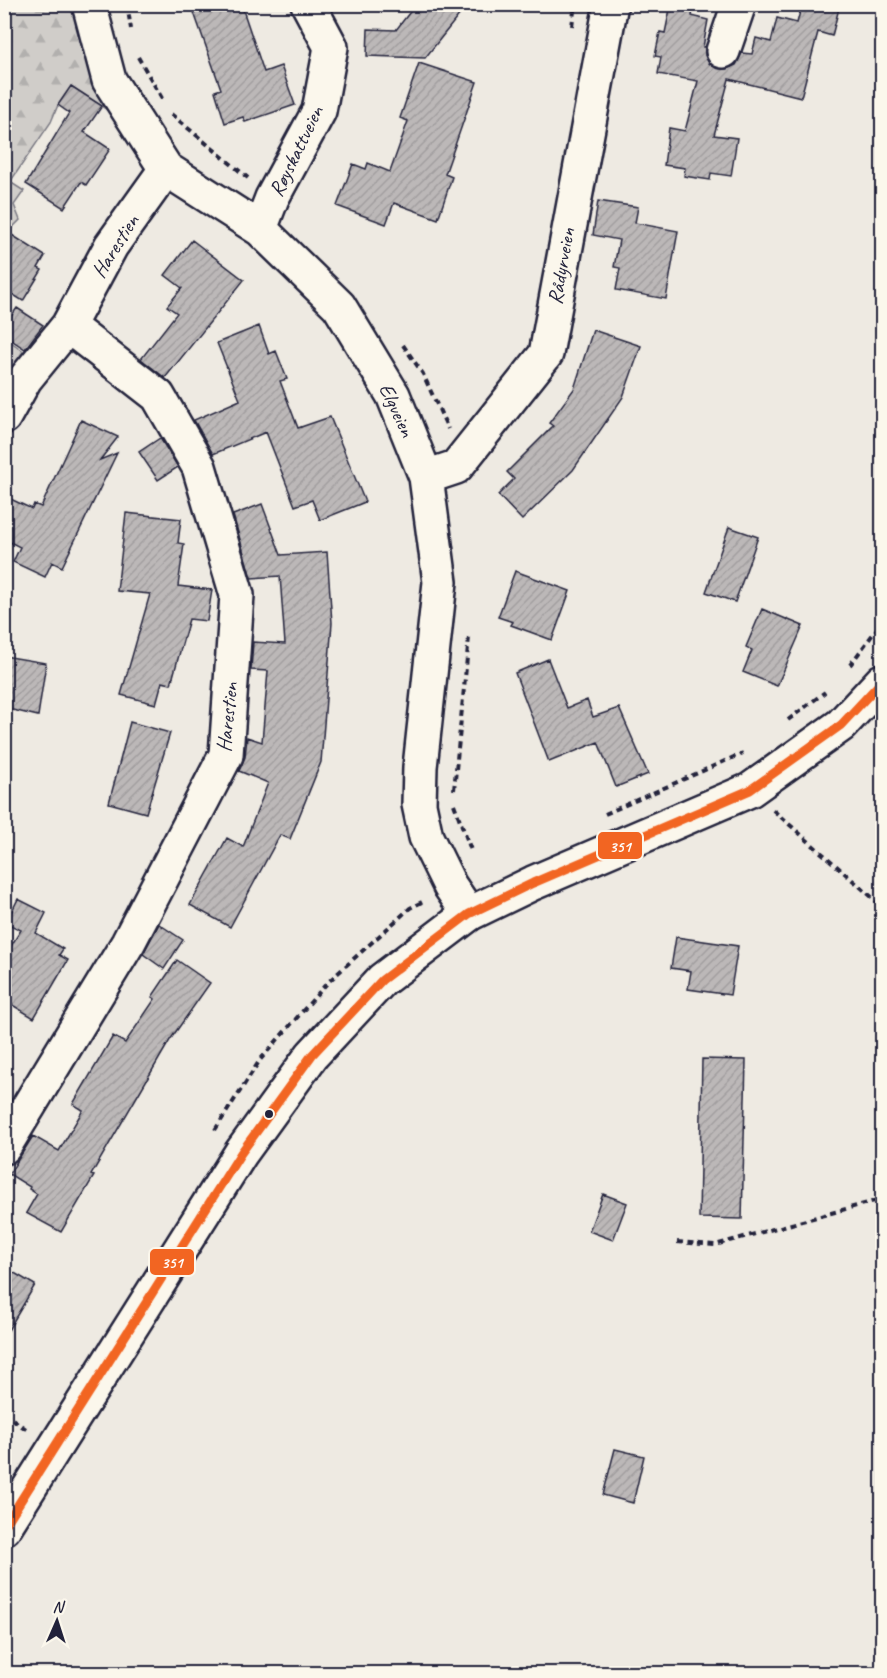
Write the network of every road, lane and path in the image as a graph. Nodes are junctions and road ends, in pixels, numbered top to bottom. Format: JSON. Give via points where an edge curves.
{"nodes":[{"id":1,"x":89,"y":4,"type":"edge"},
{"id":2,"x":308,"y":4,"type":"edge"},
{"id":3,"x":575,"y":4,"type":"edge"},
{"id":4,"x":611,"y":4,"type":"edge"},
{"id":5,"x":739,"y":4,"type":"edge"},
{"id":6,"x":571,"y":28,"type":"dead end"},
{"id":7,"x":723,"y":51,"type":"dead end"},
{"id":8,"x":166,"y":169,"type":"junction"},
{"id":9,"x":260,"y":229,"type":"junction"},
{"id":10,"x":68,"y":326,"type":"junction"},
{"id":11,"x":4,"y":417,"type":"edge"},
{"id":12,"x":426,"y":477,"type":"junction"},
{"id":13,"x":882,"y":681,"type":"edge"},
{"id":14,"x":750,"y":790,"type":"junction"},
{"id":15,"x":882,"y":906,"type":"edge"},
{"id":16,"x":469,"y":914,"type":"junction"},
{"id":17,"x":4,"y":1147,"type":"edge"},
{"id":18,"x":882,"y":1199,"type":"edge"},
{"id":19,"x":677,"y":1242,"type":"dead end"},
{"id":20,"x":4,"y":1413,"type":"edge"},
{"id":21,"x":26,"y":1429,"type":"dead end"},
{"id":22,"x":4,"y":1527,"type":"edge"}],
"edges":[{"from":1,"to":8,"type":"street","name":"Elgveien","via":[[109,80]]},
{"from":2,"to":9,"type":"street","name":"Røyskattveien","via":[[331,47],[319,111],[272,198]]},
{"from":3,"to":6,"type":"path"},
{"from":4,"to":12,"type":"street","name":"Rådyrveien","via":[[546,354],[456,468]]},
{"from":5,"to":7,"type":"street"},
{"from":8,"to":9,"type":"street","name":"Elgveien"},
{"from":8,"to":10,"type":"street","name":"Harestien","via":[[111,246]]},
{"from":9,"to":12,"type":"street","name":"Elgveien","via":[[339,306],[393,395]]},
{"from":10,"to":11,"type":"street","name":"Harestien","via":[[26,379]]},
{"from":10,"to":17,"type":"street","name":"Harestien","via":[[158,396],[199,467],[237,595],[226,755],[128,943]]},
{"from":12,"to":16,"type":"street","name":"Elgveien","via":[[440,582],[419,804],[426,837]]},
{"from":13,"to":14,"type":"street","via":[[841,725]]},
{"from":14,"to":15,"type":"path"},
{"from":14,"to":16,"type":"street"},
{"from":16,"to":22,"type":"street","via":[[382,980],[312,1055],[241,1153]]},
{"from":18,"to":19,"type":"path","via":[[715,1245]]},
{"from":20,"to":21,"type":"path"}]}
